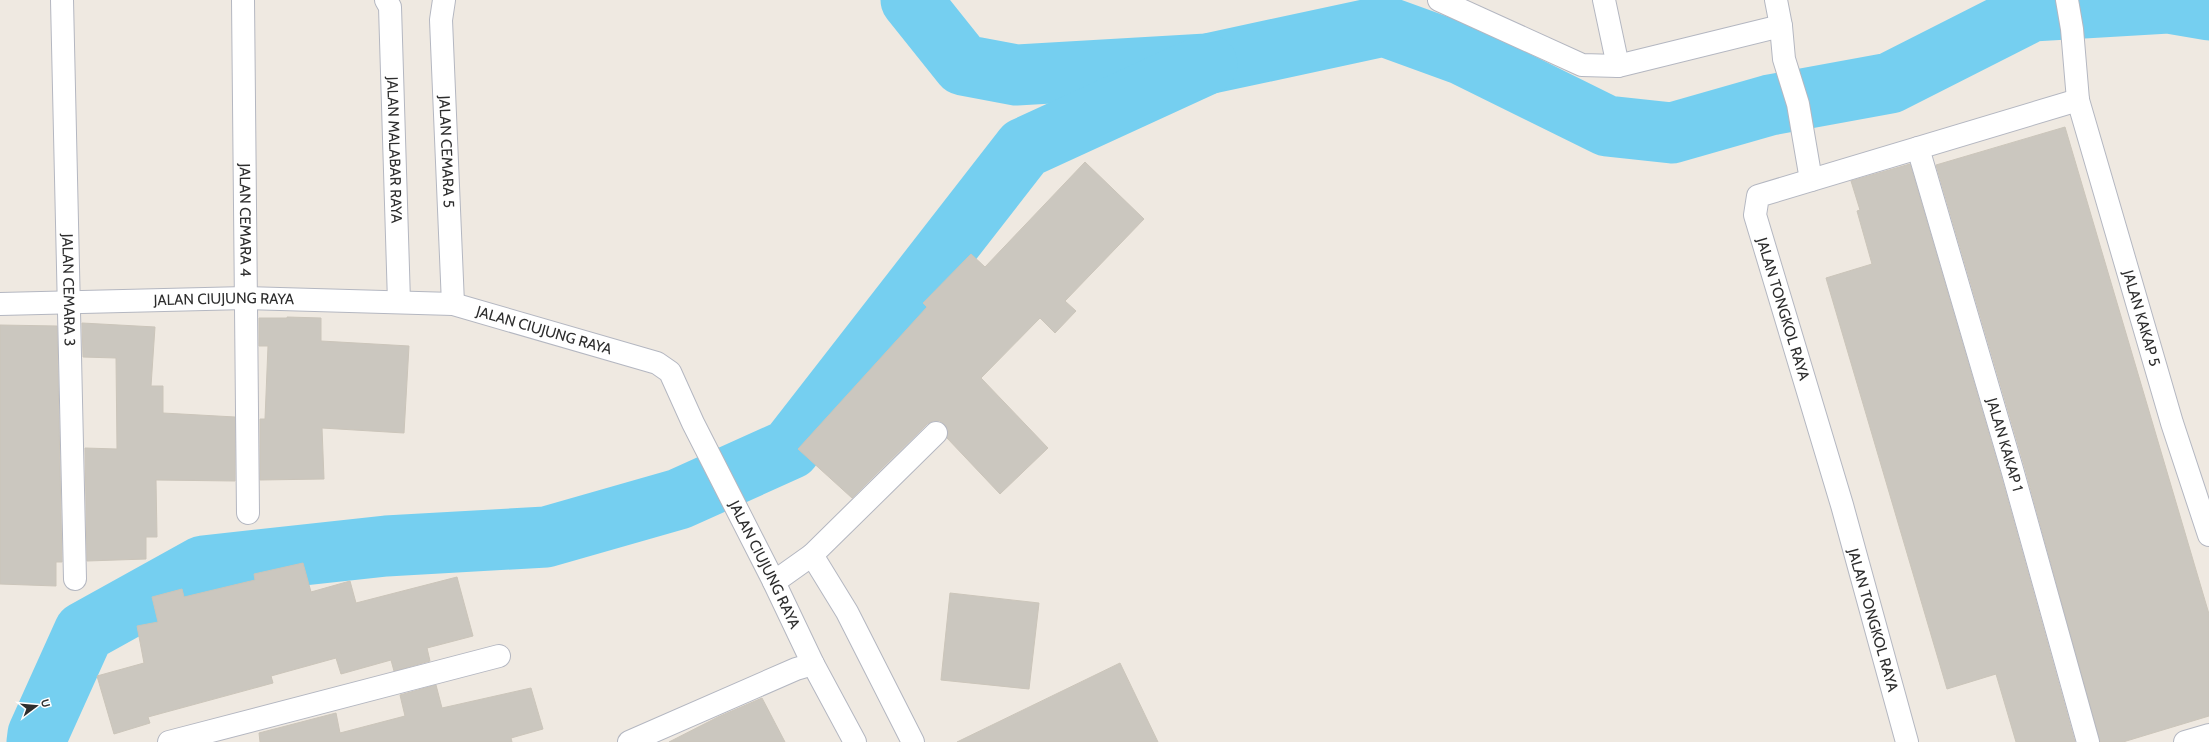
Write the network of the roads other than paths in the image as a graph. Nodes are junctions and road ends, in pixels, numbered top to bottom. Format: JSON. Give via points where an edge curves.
{"nodes":[{"id":1,"x":62,"y":0,"type":"edge"},
{"id":2,"x":243,"y":0,"type":"edge"},
{"id":3,"x":386,"y":0,"type":"edge"},
{"id":4,"x":444,"y":0,"type":"edge"},
{"id":5,"x":1604,"y":0,"type":"edge"},
{"id":6,"x":1776,"y":0,"type":"edge"},
{"id":7,"x":2067,"y":0,"type":"edge"},
{"id":8,"x":1449,"y":2,"type":"edge"},
{"id":9,"x":1781,"y":26,"type":"junction"},
{"id":10,"x":1618,"y":66,"type":"junction"},
{"id":11,"x":2078,"y":100,"type":"junction"},
{"id":12,"x":1918,"y":148,"type":"junction"},
{"id":13,"x":1811,"y":180,"type":"junction"},
{"id":14,"x":246,"y":298,"type":"junction"},
{"id":15,"x":69,"y":302,"type":"junction"},
{"id":16,"x":399,"y":302,"type":"junction"},
{"id":17,"x":0,"y":304,"type":"edge"},
{"id":18,"x":453,"y":304,"type":"junction"},
{"id":19,"x":936,"y":432,"type":"dead end"},
{"id":20,"x":248,"y":513,"type":"dead end"},
{"id":21,"x":2209,"y":535,"type":"edge"},
{"id":22,"x":812,"y":555,"type":"junction"},
{"id":23,"x":75,"y":579,"type":"dead end"},
{"id":24,"x":774,"y":582,"type":"junction"},
{"id":25,"x":499,"y":656,"type":"dead end"},
{"id":26,"x":813,"y":664,"type":"junction"},
{"id":27,"x":2209,"y":735,"type":"edge"},
{"id":28,"x":169,"y":742,"type":"edge"},
{"id":29,"x":629,"y":742,"type":"edge"},
{"id":30,"x":855,"y":742,"type":"edge"},
{"id":31,"x":913,"y":742,"type":"edge"},
{"id":32,"x":1907,"y":742,"type":"edge"},
{"id":33,"x":2088,"y":742,"type":"edge"},
{"id":34,"x":2185,"y":742,"type":"edge"}],
"edges":[{"from":1,"to":15,"type":"street","name":"JALAN CEMARA 3"},
{"from":2,"to":14,"type":"street","name":"JALAN CEMARA 4"},
{"from":3,"to":16,"type":"street","name":"JALAN MALABAR RAYA","via":[[390,7]]},
{"from":4,"to":18,"type":"street","name":"JALAN CEMARA 5","via":[[441,20]]},
{"from":5,"to":10,"type":"street"},
{"from":6,"to":9,"type":"street"},
{"from":7,"to":11,"type":"street","name":"JALAN KAKAP 5"},
{"from":8,"to":10,"type":"street","via":[[1582,65]]},
{"from":9,"to":10,"type":"street"},
{"from":9,"to":13,"type":"street","via":[[1784,59],[1798,104]]},
{"from":11,"to":12,"type":"street","name":"JALAN TONGKOL RAYA"},
{"from":11,"to":21,"type":"street","name":"JALAN KAKAP 5","via":[[2172,423]]},
{"from":12,"to":13,"type":"street","name":"JALAN TONGKOL RAYA"},
{"from":12,"to":33,"type":"street","name":"JALAN KAKAP 1","via":[[2012,469]]},
{"from":13,"to":32,"type":"street","name":"JALAN TONGKOL RAYA","via":[[1758,196],[1755,215],[1842,505]]},
{"from":14,"to":15,"type":"street","name":"JALAN CIUJUNG RAYA"},
{"from":14,"to":16,"type":"street","name":"JALAN CIUJUNG RAYA"},
{"from":14,"to":20,"type":"street","name":"JALAN CEMARA 4"},
{"from":15,"to":17,"type":"street","name":"JALAN CIUJUNG RAYA"},
{"from":15,"to":23,"type":"street","name":"JALAN CEMARA 3"},
{"from":16,"to":18,"type":"street","name":"JALAN CIUJUNG RAYA"},
{"from":18,"to":24,"type":"street","name":"JALAN CIUJUNG RAYA","via":[[657,363],[670,372],[692,423]]},
{"from":19,"to":22,"type":"street"},
{"from":22,"to":24,"type":"street"},
{"from":22,"to":31,"type":"street","via":[[847,612]]},
{"from":24,"to":26,"type":"street","name":"JALAN CIUJUNG RAYA"},
{"from":25,"to":28,"type":"street"},
{"from":26,"to":29,"type":"street","via":[[796,669]]},
{"from":26,"to":30,"type":"street","name":"JALAN CIUJUNG RAYA"},
{"from":27,"to":34,"type":"street"}]}
